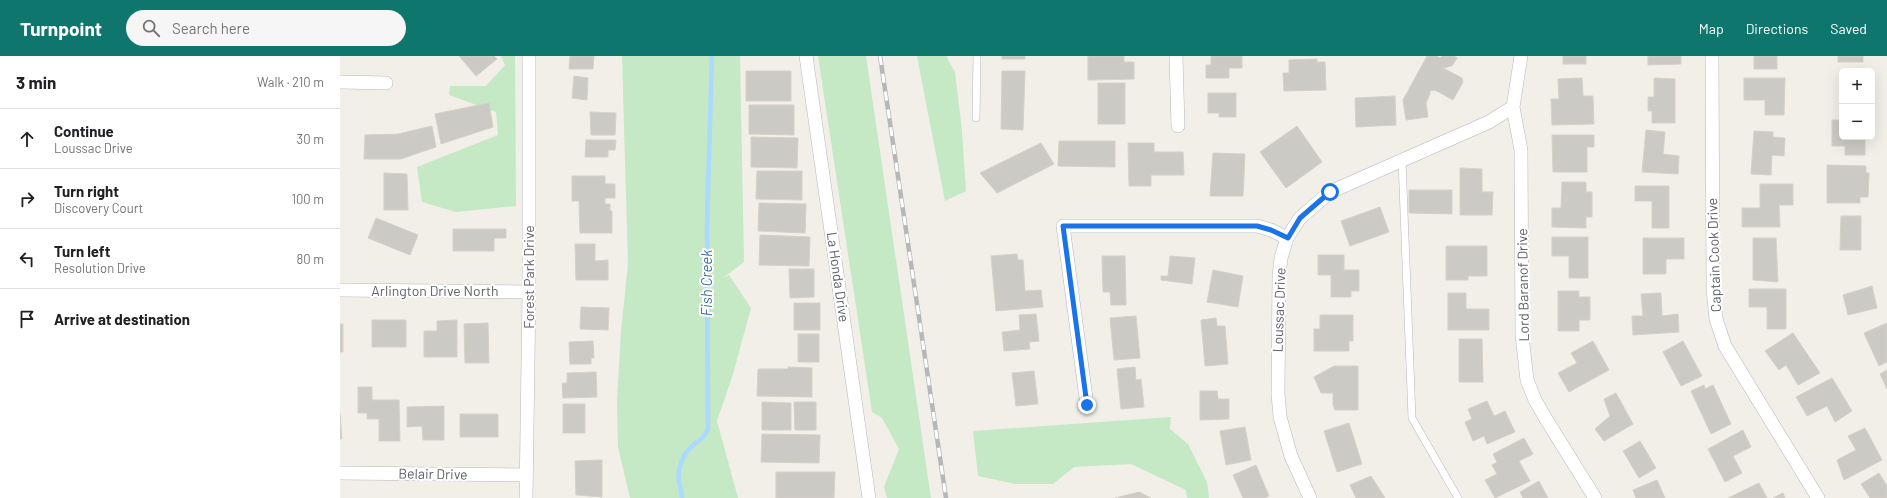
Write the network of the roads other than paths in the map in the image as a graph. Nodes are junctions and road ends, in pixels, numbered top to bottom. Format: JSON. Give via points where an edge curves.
{"nodes":[{"id":1,"x":529,"y":56,"type":"edge"},
{"id":2,"x":806,"y":56,"type":"edge"},
{"id":3,"x":976,"y":56,"type":"edge"},
{"id":4,"x":1176,"y":56,"type":"edge"},
{"id":5,"x":1521,"y":56,"type":"edge"},
{"id":6,"x":1712,"y":56,"type":"edge"},
{"id":7,"x":340,"y":82,"type":"edge"},
{"id":8,"x":386,"y":83,"type":"dead end"},
{"id":9,"x":1513,"y":107,"type":"junction"},
{"id":10,"x":976,"y":118,"type":"dead end"},
{"id":11,"x":1178,"y":126,"type":"dead end"},
{"id":12,"x":1402,"y":160,"type":"junction"},
{"id":13,"x":1288,"y":238,"type":"junction"},
{"id":14,"x":340,"y":290,"type":"edge"},
{"id":15,"x":529,"y":292,"type":"junction"},
{"id":16,"x":1087,"y":405,"type":"dead end"},
{"id":17,"x":340,"y":473,"type":"edge"},
{"id":18,"x":526,"y":475,"type":"junction"},
{"id":19,"x":526,"y":498,"type":"edge"},
{"id":20,"x":869,"y":498,"type":"edge"},
{"id":21,"x":1310,"y":498,"type":"edge"},
{"id":22,"x":1458,"y":498,"type":"edge"},
{"id":23,"x":1595,"y":498,"type":"edge"},
{"id":24,"x":1818,"y":498,"type":"edge"}],
"edges":[{"from":1,"to":15,"type":"street","name":"Forest Park Drive"},
{"from":2,"to":20,"type":"street","name":"La Honda Drive"},
{"from":3,"to":10,"type":"lane"},
{"from":4,"to":11,"type":"street"},
{"from":5,"to":9,"type":"street","name":"Lord Baranof Drive"},
{"from":6,"to":24,"type":"street","name":"Captain Cook Drive","via":[[1713,289],[1716,319],[1725,346]]},
{"from":7,"to":8,"type":"street"},
{"from":9,"to":12,"type":"street","name":"Loussac Drive","via":[[1489,122]]},
{"from":9,"to":23,"type":"street","name":"Lord Baranof Drive","via":[[1521,150],[1522,335],[1528,380],[1546,419]]},
{"from":12,"to":13,"type":"street","name":"Loussac Drive","via":[[1330,192],[1300,218]]},
{"from":12,"to":22,"type":"lane","via":[[1412,418]]},
{"from":13,"to":16,"type":"street","via":[[1257,226],[1063,226]]},
{"from":13,"to":21,"type":"street","name":"Loussac Drive","via":[[1281,258],[1279,276],[1278,394],[1285,436]]},
{"from":14,"to":15,"type":"street","name":"Arlington Drive North"},
{"from":15,"to":18,"type":"street","name":"Forest Park Drive"},
{"from":17,"to":18,"type":"street","name":"Belair Drive"},
{"from":18,"to":19,"type":"street","name":"Forest Park Drive"}]}
